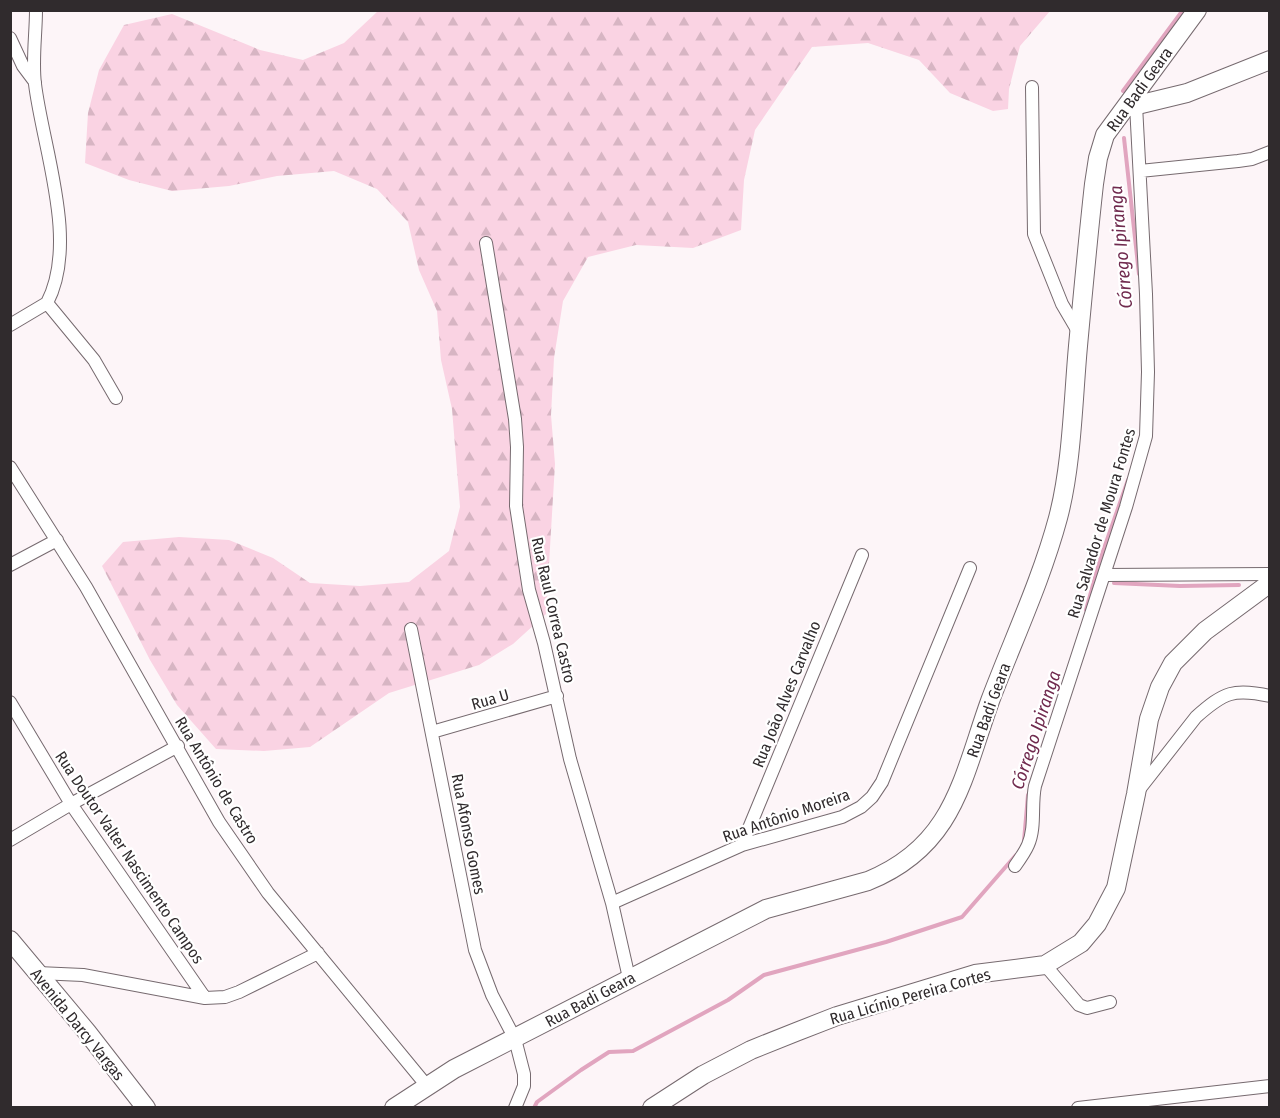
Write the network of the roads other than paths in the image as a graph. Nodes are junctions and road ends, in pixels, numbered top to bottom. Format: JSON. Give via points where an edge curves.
{"nodes":[{"id":1,"x":36,"y":10,"type":"edge"},
{"id":2,"x":1197,"y":10,"type":"edge"},
{"id":3,"x":10,"y":38,"type":"edge"},
{"id":4,"x":1269,"y":60,"type":"edge"},
{"id":5,"x":35,"y":82,"type":"junction"},
{"id":6,"x":1032,"y":87,"type":"dead end"},
{"id":7,"x":1131,"y":107,"type":"junction"},
{"id":8,"x":1269,"y":152,"type":"edge"},
{"id":9,"x":1140,"y":171,"type":"junction"},
{"id":10,"x":486,"y":243,"type":"dead end"},
{"id":11,"x":47,"y":303,"type":"junction"},
{"id":12,"x":10,"y":325,"type":"edge"},
{"id":13,"x":1079,"y":333,"type":"junction"},
{"id":14,"x":116,"y":398,"type":"dead end"},
{"id":15,"x":10,"y":467,"type":"edge"},
{"id":16,"x":57,"y":540,"type":"junction"},
{"id":17,"x":862,"y":555,"type":"dead end"},
{"id":18,"x":10,"y":565,"type":"edge"},
{"id":19,"x":970,"y":568,"type":"dead end"},
{"id":20,"x":1269,"y":574,"type":"edge"},
{"id":21,"x":1104,"y":575,"type":"junction"},
{"id":22,"x":1269,"y":583,"type":"edge"},
{"id":23,"x":411,"y":629,"type":"dead end"},
{"id":24,"x":557,"y":696,"type":"junction"},
{"id":25,"x":1269,"y":696,"type":"edge"},
{"id":26,"x":10,"y":702,"type":"edge"},
{"id":27,"x":432,"y":732,"type":"junction"},
{"id":28,"x":178,"y":746,"type":"junction"},
{"id":29,"x":1136,"y":794,"type":"junction"},
{"id":30,"x":71,"y":804,"type":"junction"},
{"id":31,"x":10,"y":840,"type":"edge"},
{"id":32,"x":742,"y":845,"type":"junction"},
{"id":33,"x":1015,"y":866,"type":"dead end"},
{"id":34,"x":612,"y":903,"type":"junction"},
{"id":35,"x":10,"y":940,"type":"edge"},
{"id":36,"x":318,"y":953,"type":"junction"},
{"id":37,"x":1045,"y":966,"type":"junction"},
{"id":38,"x":38,"y":974,"type":"junction"},
{"id":39,"x":629,"y":978,"type":"junction"},
{"id":40,"x":205,"y":998,"type":"junction"},
{"id":41,"x":1110,"y":1002,"type":"dead end"},
{"id":42,"x":515,"y":1039,"type":"junction"},
{"id":43,"x":428,"y":1086,"type":"junction"},
{"id":44,"x":1269,"y":1086,"type":"edge"},
{"id":45,"x":146,"y":1107,"type":"edge"},
{"id":46,"x":394,"y":1107,"type":"edge"},
{"id":47,"x":515,"y":1107,"type":"edge"},
{"id":48,"x":652,"y":1107,"type":"edge"},
{"id":49,"x":1078,"y":1107,"type":"edge"}],
"edges":[{"from":1,"to":5,"type":"street"},
{"from":2,"to":7,"type":"street","name":"Rua Badi Geara"},
{"from":3,"to":5,"type":"street"},
{"from":4,"to":7,"type":"street","via":[[1187,93]]},
{"from":5,"to":11,"type":"street","via":[[56,188],[59,231],[57,279]]},
{"from":6,"to":13,"type":"street","via":[[1035,234],[1062,304]]},
{"from":7,"to":9,"type":"street","name":"Rua Salvador de Moura Fontes"},
{"from":7,"to":13,"type":"street","name":"Rua Badi Geara","via":[[1105,135],[1098,158]]},
{"from":8,"to":9,"type":"street","via":[[1238,161]]},
{"from":9,"to":21,"type":"street","name":"Rua Salvador de Moura Fontes","via":[[1148,419]]},
{"from":10,"to":24,"type":"street","name":"Rua Raul Correa Castro","via":[[515,419],[516,506],[523,558]]},
{"from":11,"to":12,"type":"street"},
{"from":11,"to":14,"type":"street","via":[[94,360]]},
{"from":13,"to":39,"type":"street","name":"Rua Badi Geara","via":[[1058,516],[1037,585],[947,816],[930,839],[902,864],[883,874],[766,909]]},
{"from":15,"to":16,"type":"street","name":"Rua Antônio de Castro"},
{"from":16,"to":18,"type":"street"},
{"from":16,"to":28,"type":"street","name":"Rua Antônio de Castro"},
{"from":17,"to":32,"type":"street","name":"Rua João Alves Carvalho"},
{"from":19,"to":32,"type":"street","name":"Rua Antônio Moreira","via":[[882,782],[872,797],[842,817]]},
{"from":20,"to":21,"type":"street"},
{"from":21,"to":33,"type":"street","name":"Rua Salvador de Moura Fontes","via":[[1035,786],[1031,837]]},
{"from":22,"to":29,"type":"street","name":"Rua Licínio Pereira Cortes","via":[[1205,631],[1173,663],[1149,719]]},
{"from":23,"to":27,"type":"street","name":"Rua Afonso Gomes"},
{"from":24,"to":27,"type":"street","name":"Rua U"},
{"from":24,"to":34,"type":"street","name":"Rua Raul Correa Castro","via":[[570,759]]},
{"from":25,"to":29,"type":"street","via":[[1235,692],[1205,708]]},
{"from":26,"to":30,"type":"street","name":"Rua Doutor Valter Nascimento Campos"},
{"from":27,"to":42,"type":"street","name":"Rua Afonso Gomes","via":[[475,950],[492,996]]},
{"from":28,"to":30,"type":"street"},
{"from":28,"to":36,"type":"street","name":"Rua Antônio de Castro","via":[[219,822],[268,893]]},
{"from":29,"to":37,"type":"street","name":"Rua Licínio Pereira Cortes","via":[[1109,905],[1081,943]]},
{"from":30,"to":31,"type":"street"},
{"from":30,"to":40,"type":"street","name":"Rua Doutor Valter Nascimento Campos"},
{"from":32,"to":34,"type":"street","name":"Rua Antônio Moreira"},
{"from":34,"to":39,"type":"street","name":"Rua Raul Correa Castro"},
{"from":35,"to":38,"type":"street","name":"Avenida Darcy Vargas"},
{"from":36,"to":40,"type":"street","via":[[239,992]]},
{"from":36,"to":43,"type":"street","name":"Rua Antônio de Castro"},
{"from":37,"to":41,"type":"street","via":[[1079,1005],[1087,1008]]},
{"from":37,"to":48,"type":"street","name":"Rua Licínio Pereira Cortes","via":[[975,974],[837,1016],[751,1050]]},
{"from":38,"to":40,"type":"street","via":[[83,975]]},
{"from":38,"to":45,"type":"street","name":"Avenida Darcy Vargas"},
{"from":39,"to":42,"type":"street","name":"Rua Badi Geara"},
{"from":42,"to":43,"type":"street","name":"Rua Badi Geara"},
{"from":42,"to":47,"type":"street","name":"Rua Afonso Gomes","via":[[525,1074]]},
{"from":43,"to":46,"type":"street","name":"Rua Badi Geara"},
{"from":44,"to":49,"type":"street"}]}
